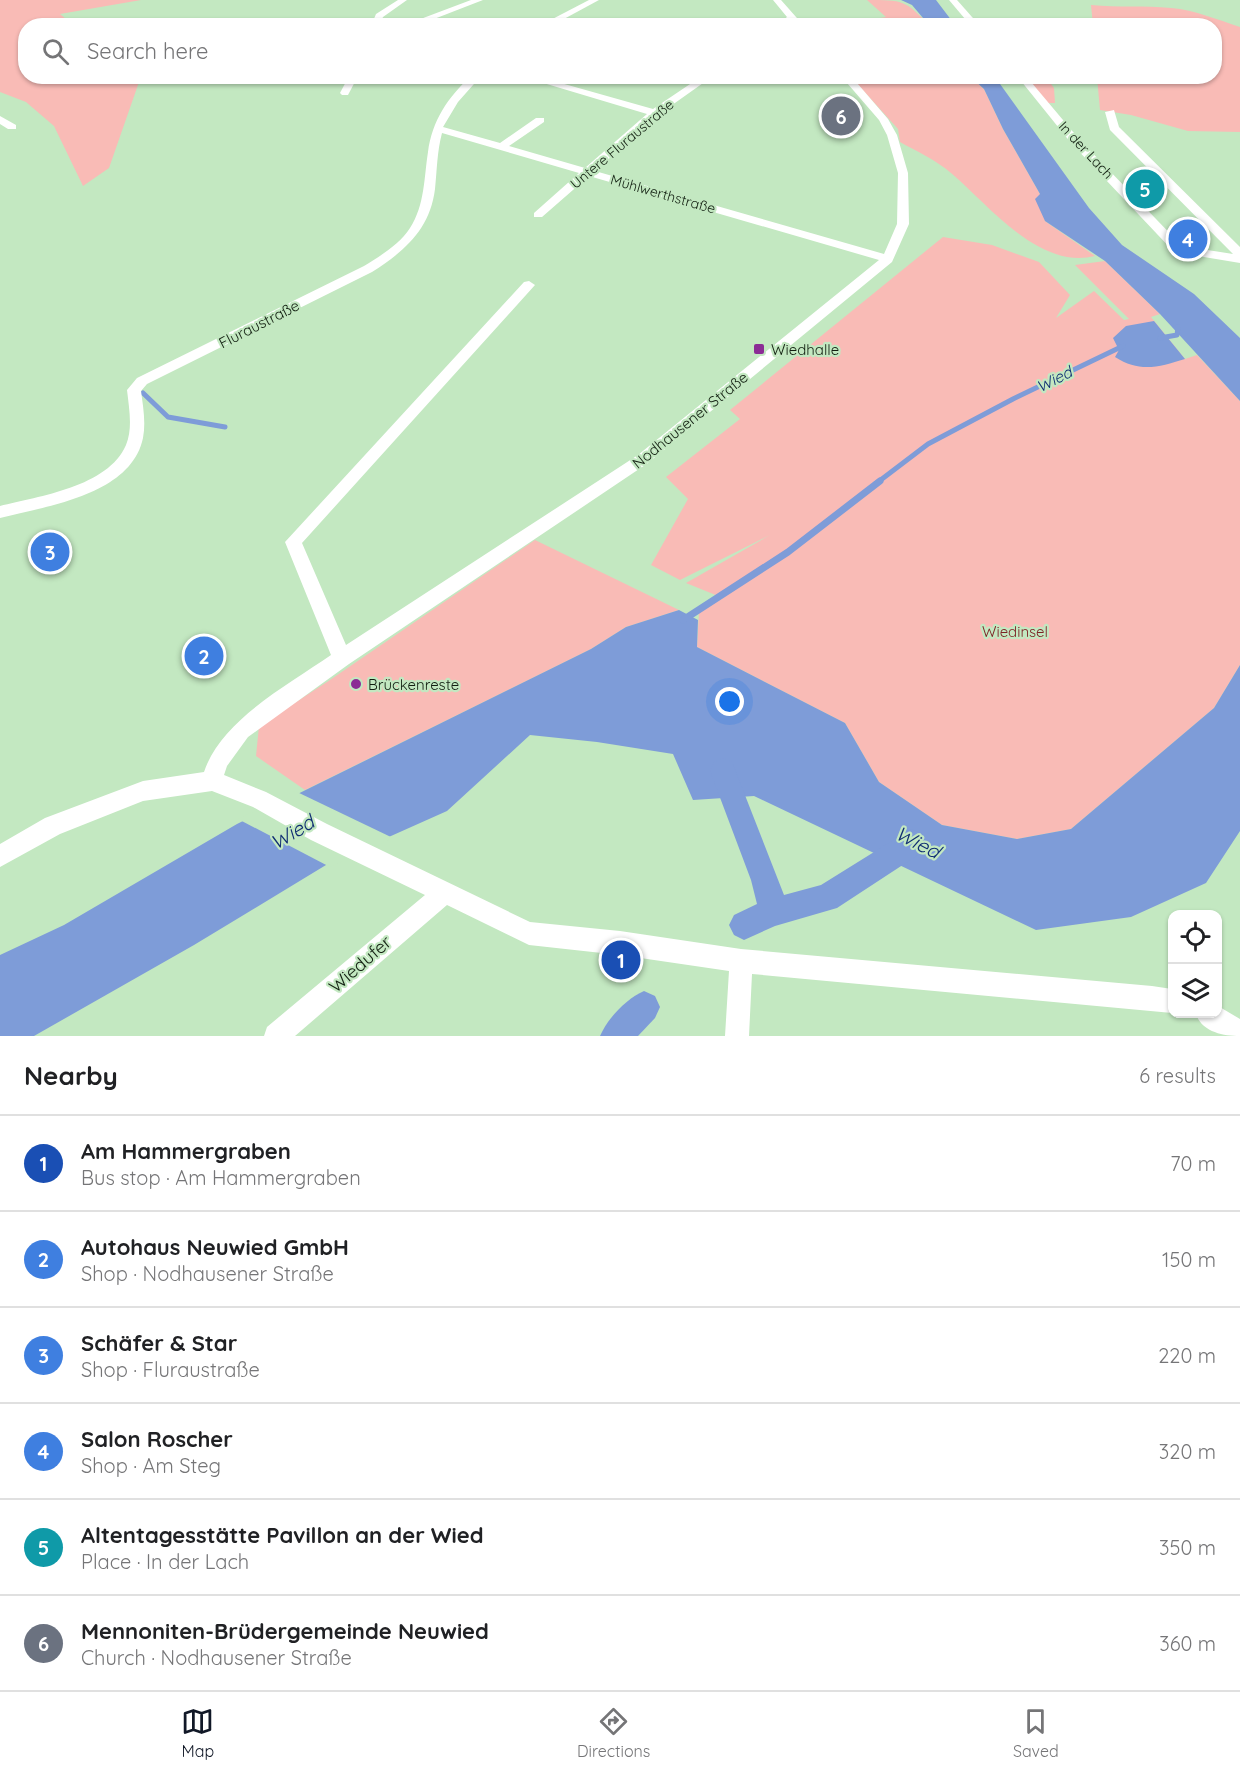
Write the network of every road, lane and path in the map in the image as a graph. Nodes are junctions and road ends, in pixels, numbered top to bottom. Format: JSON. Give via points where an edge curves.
{"nodes":[{"id":1,"x":403,"y":0,"type":"edge"},
{"id":2,"x":479,"y":0,"type":"edge"},
{"id":3,"x":595,"y":0,"type":"edge"},
{"id":4,"x":777,"y":0,"type":"edge"},
{"id":5,"x":953,"y":0,"type":"edge"},
{"id":6,"x":793,"y":17,"type":"edge"},
{"id":7,"x":378,"y":18,"type":"edge"},
{"id":8,"x":428,"y":18,"type":"edge"},
{"id":9,"x":559,"y":18,"type":"edge"},
{"id":10,"x":969,"y":18,"type":"edge"},
{"id":11,"x":350,"y":84,"type":"edge"},
{"id":12,"x":468,"y":84,"type":"edge"},
{"id":13,"x":552,"y":84,"type":"edge"},
{"id":14,"x":697,"y":84,"type":"edge"},
{"id":15,"x":852,"y":84,"type":"edge"},
{"id":16,"x":1028,"y":84,"type":"edge"},
{"id":17,"x":345,"y":93,"type":"dead end"},
{"id":18,"x":1110,"y":112,"type":"dead end"},
{"id":19,"x":654,"y":113,"type":"junction"},
{"id":20,"x":0,"y":119,"type":"edge"},
{"id":21,"x":540,"y":120,"type":"dead end"},
{"id":22,"x":12,"y":127,"type":"dead end"},
{"id":23,"x":438,"y":129,"type":"junction"},
{"id":24,"x":500,"y":148,"type":"junction"},
{"id":25,"x":588,"y":172,"type":"junction"},
{"id":26,"x":538,"y":215,"type":"dead end"},
{"id":27,"x":1240,"y":254,"type":"edge"},
{"id":28,"x":888,"y":259,"type":"junction"},
{"id":29,"x":1240,"y":259,"type":"edge"},
{"id":30,"x":529,"y":285,"type":"dead end"},
{"id":31,"x":0,"y":512,"type":"edge"},
{"id":32,"x":342,"y":658,"type":"junction"},
{"id":33,"x":212,"y":781,"type":"junction"},
{"id":34,"x":0,"y":856,"type":"edge"},
{"id":35,"x":444,"y":893,"type":"junction"},
{"id":36,"x":741,"y":961,"type":"junction"},
{"id":37,"x":1168,"y":1000,"type":"edge"},
{"id":38,"x":1215,"y":1018,"type":"edge"},
{"id":39,"x":1240,"y":1033,"type":"edge"},
{"id":40,"x":276,"y":1036,"type":"edge"},
{"id":41,"x":737,"y":1036,"type":"edge"}],
"edges":[{"from":1,"to":7,"type":"street"},
{"from":2,"to":8,"type":"street"},
{"from":3,"to":9,"type":"street"},
{"from":4,"to":6,"type":"street"},
{"from":5,"to":10,"type":"street"},
{"from":11,"to":17,"type":"street"},
{"from":12,"to":23,"type":"street","name":"Fluraustraße","via":[[457,94]]},
{"from":13,"to":19,"type":"street"},
{"from":14,"to":19,"type":"street","name":"Untere Fluraustraße"},
{"from":15,"to":28,"type":"street","name":"Nodhausener Straße","via":[[883,119],[903,173],[903,224]]},
{"from":16,"to":29,"type":"street","name":"In der Lach","via":[[1075,141],[1178,249]]},
{"from":18,"to":27,"type":"street","via":[[1114,128]]},
{"from":19,"to":25,"type":"street","name":"Untere Fluraustraße"},
{"from":20,"to":22,"type":"street"},
{"from":21,"to":24,"type":"street"},
{"from":23,"to":24,"type":"street","name":"Mühlwerthstraße"},
{"from":23,"to":31,"type":"street","name":"Fluraustraße","via":[[427,207],[416,229],[397,249],[368,269],[142,381],[134,390],[138,423],[133,446],[121,468],[95,484]]},
{"from":24,"to":25,"type":"street","name":"Mühlwerthstraße"},
{"from":25,"to":26,"type":"street","name":"Untere Fluraustraße"},
{"from":25,"to":28,"type":"street","name":"Mühlwerthstraße"},
{"from":28,"to":32,"type":"street","name":"Nodhausener Straße","via":[[643,459]]},
{"from":30,"to":32,"type":"street","via":[[293,542]]},
{"from":32,"to":33,"type":"street","name":"Nodhausener Straße","via":[[241,730],[218,761]]},
{"from":33,"to":34,"type":"street","via":[[143,790],[53,826]]},
{"from":33,"to":35,"type":"street","via":[[260,799]]},
{"from":35,"to":36,"type":"street","via":[[529,933]]},
{"from":35,"to":40,"type":"street","name":"Wiedufer"},
{"from":36,"to":37,"type":"street"},
{"from":36,"to":41,"type":"street"},
{"from":38,"to":39,"type":"street"}]}
